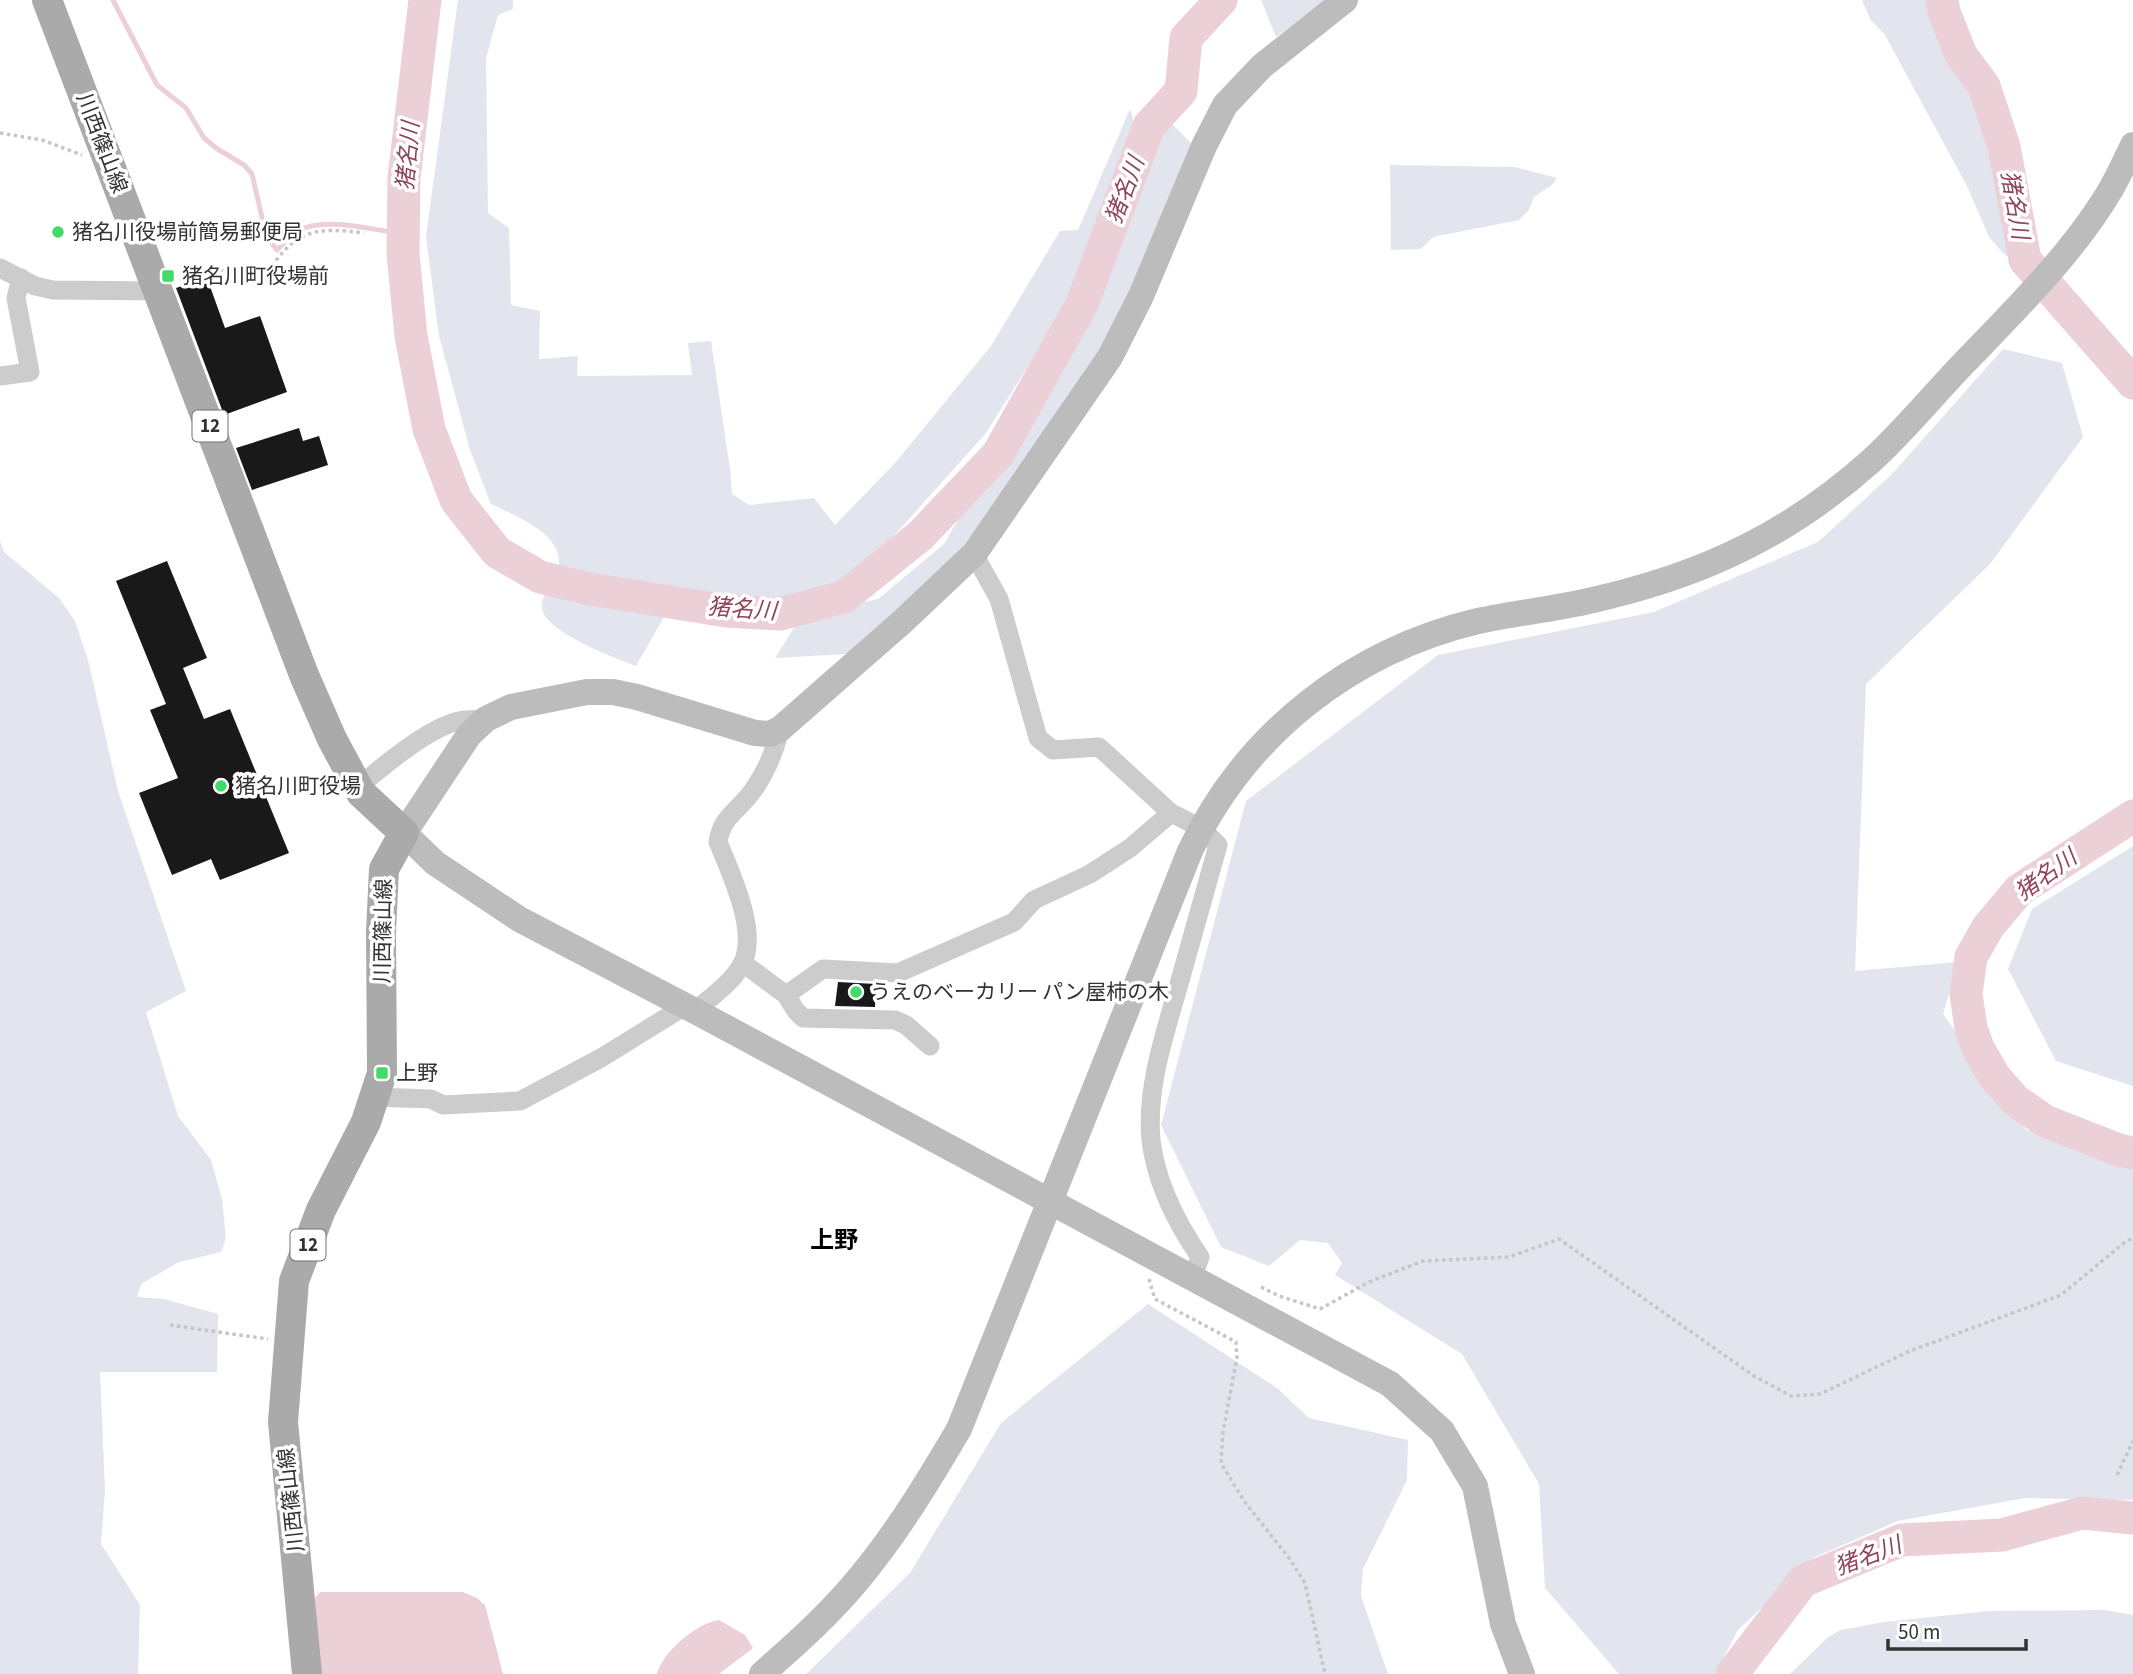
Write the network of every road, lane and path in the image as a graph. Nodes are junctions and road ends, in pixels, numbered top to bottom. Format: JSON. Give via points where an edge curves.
{"nodes":[{"id":1,"x":47,"y":0,"type":"edge"},
{"id":2,"x":1345,"y":0,"type":"edge"},
{"id":3,"x":0,"y":133,"type":"edge"},
{"id":4,"x":2133,"y":145,"type":"edge"},
{"id":5,"x":108,"y":157,"type":"junction"},
{"id":6,"x":364,"y":233,"type":"dead end"},
{"id":7,"x":0,"y":268,"type":"edge"},
{"id":8,"x":21,"y":278,"type":"junction"},
{"id":9,"x":159,"y":290,"type":"junction"},
{"id":10,"x":0,"y":376,"type":"edge"},
{"id":11,"x":974,"y":554,"type":"junction"},
{"id":12,"x":486,"y":719,"type":"junction"},
{"id":13,"x":780,"y":729,"type":"junction"},
{"id":14,"x":358,"y":786,"type":"junction"},
{"id":15,"x":1171,"y":813,"type":"junction"},
{"id":16,"x":1201,"y":828,"type":"junction"},
{"id":17,"x":404,"y":833,"type":"junction"},
{"id":18,"x":743,"y":963,"type":"junction"},
{"id":19,"x":786,"y":995,"type":"junction"},
{"id":20,"x":690,"y":1008,"type":"junction"},
{"id":21,"x":930,"y":1046,"type":"dead end"},
{"id":22,"x":374,"y":1097,"type":"junction"},
{"id":23,"x":1051,"y":1202,"type":"junction"},
{"id":24,"x":2133,"y":1238,"type":"edge"},
{"id":25,"x":1150,"y":1256,"type":"junction"},
{"id":26,"x":1192,"y":1279,"type":"junction"},
{"id":27,"x":1256,"y":1285,"type":"dead end"},
{"id":28,"x":170,"y":1325,"type":"dead end"},
{"id":29,"x":289,"y":1342,"type":"junction"},
{"id":30,"x":2133,"y":1440,"type":"edge"},
{"id":31,"x":2117,"y":1475,"type":"dead end"},
{"id":32,"x":307,"y":1674,"type":"edge"},
{"id":33,"x":762,"y":1674,"type":"edge"},
{"id":34,"x":1325,"y":1674,"type":"edge"},
{"id":35,"x":1522,"y":1674,"type":"edge"}],
"edges":[{"from":1,"to":5,"type":"main road","name":"川西篠山線","number":"12"},
{"from":2,"to":11,"type":"street","via":[[1262,66],[1225,104],[1110,357]]},
{"from":3,"to":5,"type":"path","via":[[42,140],[86,156]]},
{"from":4,"to":16,"type":"street","via":[[2081,233],[2017,307],[1872,459],[1836,490],[1759,540],[1711,563],[1592,600],[1477,621],[1423,637],[1374,659],[1339,678],[1270,736],[1240,769]]},
{"from":5,"to":9,"type":"main road","name":"川西篠山線","number":"12"},
{"from":6,"to":9,"type":"path","via":[[316,230],[293,242],[268,272],[213,269]]},
{"from":7,"to":8,"type":"street"},
{"from":8,"to":9,"type":"street","via":[[52,290]]},
{"from":8,"to":10,"type":"street","via":[[16,299],[30,372]]},
{"from":9,"to":14,"type":"main road","name":"川西篠山線","number":"12","via":[[304,675]]},
{"from":11,"to":13,"type":"street"},
{"from":11,"to":15,"type":"street","via":[[999,599],[1038,738],[1053,750],[1099,747]]},
{"from":12,"to":13,"type":"street","via":[[511,707],[587,692],[613,692],[755,733]]},
{"from":12,"to":14,"type":"street","via":[[458,721],[438,729]]},
{"from":12,"to":17,"type":"street","via":[[469,735]]},
{"from":13,"to":18,"type":"street","via":[[767,769],[753,792],[725,820],[718,842],[746,918]]},
{"from":14,"to":17,"type":"main road","name":"川西篠山線","number":"12"},
{"from":15,"to":16,"type":"street"},
{"from":15,"to":19,"type":"street","via":[[1090,874],[1034,900],[1014,922],[898,973],[823,970]]},
{"from":16,"to":23,"type":"street"},
{"from":16,"to":26,"type":"street","via":[[1218,845],[1164,1035],[1151,1099],[1151,1140],[1160,1181],[1178,1224],[1200,1257]]},
{"from":17,"to":20,"type":"street","via":[[435,863],[519,919]]},
{"from":17,"to":22,"type":"main road","name":"川西篠山線","number":"12","via":[[384,869],[382,1073]]},
{"from":18,"to":19,"type":"street"},
{"from":18,"to":20,"type":"street","via":[[727,984]]},
{"from":19,"to":21,"type":"street","via":[[803,1018],[895,1020]]},
{"from":20,"to":22,"type":"street","via":[[520,1101],[443,1105],[431,1099]]},
{"from":20,"to":23,"type":"street"},
{"from":22,"to":29,"type":"main road","name":"川西篠山線","number":"12","via":[[321,1210],[294,1281]]},
{"from":23,"to":25,"type":"street"},
{"from":23,"to":33,"type":"street","via":[[959,1429],[914,1504],[861,1577],[808,1634]]},
{"from":24,"to":27,"type":"path","via":[[2061,1295],[1910,1351],[1820,1394],[1791,1395],[1754,1376],[1559,1239],[1509,1257],[1423,1261],[1369,1282],[1320,1309]]},
{"from":25,"to":26,"type":"street"},
{"from":25,"to":34,"type":"path","via":[[1149,1281],[1155,1299],[1236,1342],[1221,1463],[1305,1583]]},
{"from":26,"to":35,"type":"street","via":[[1390,1384],[1442,1430],[1475,1486],[1503,1625]]},
{"from":28,"to":29,"type":"path"},
{"from":29,"to":32,"type":"main road","name":"川西篠山線","number":"12","via":[[284,1422]]},
{"from":30,"to":31,"type":"path"}]}
